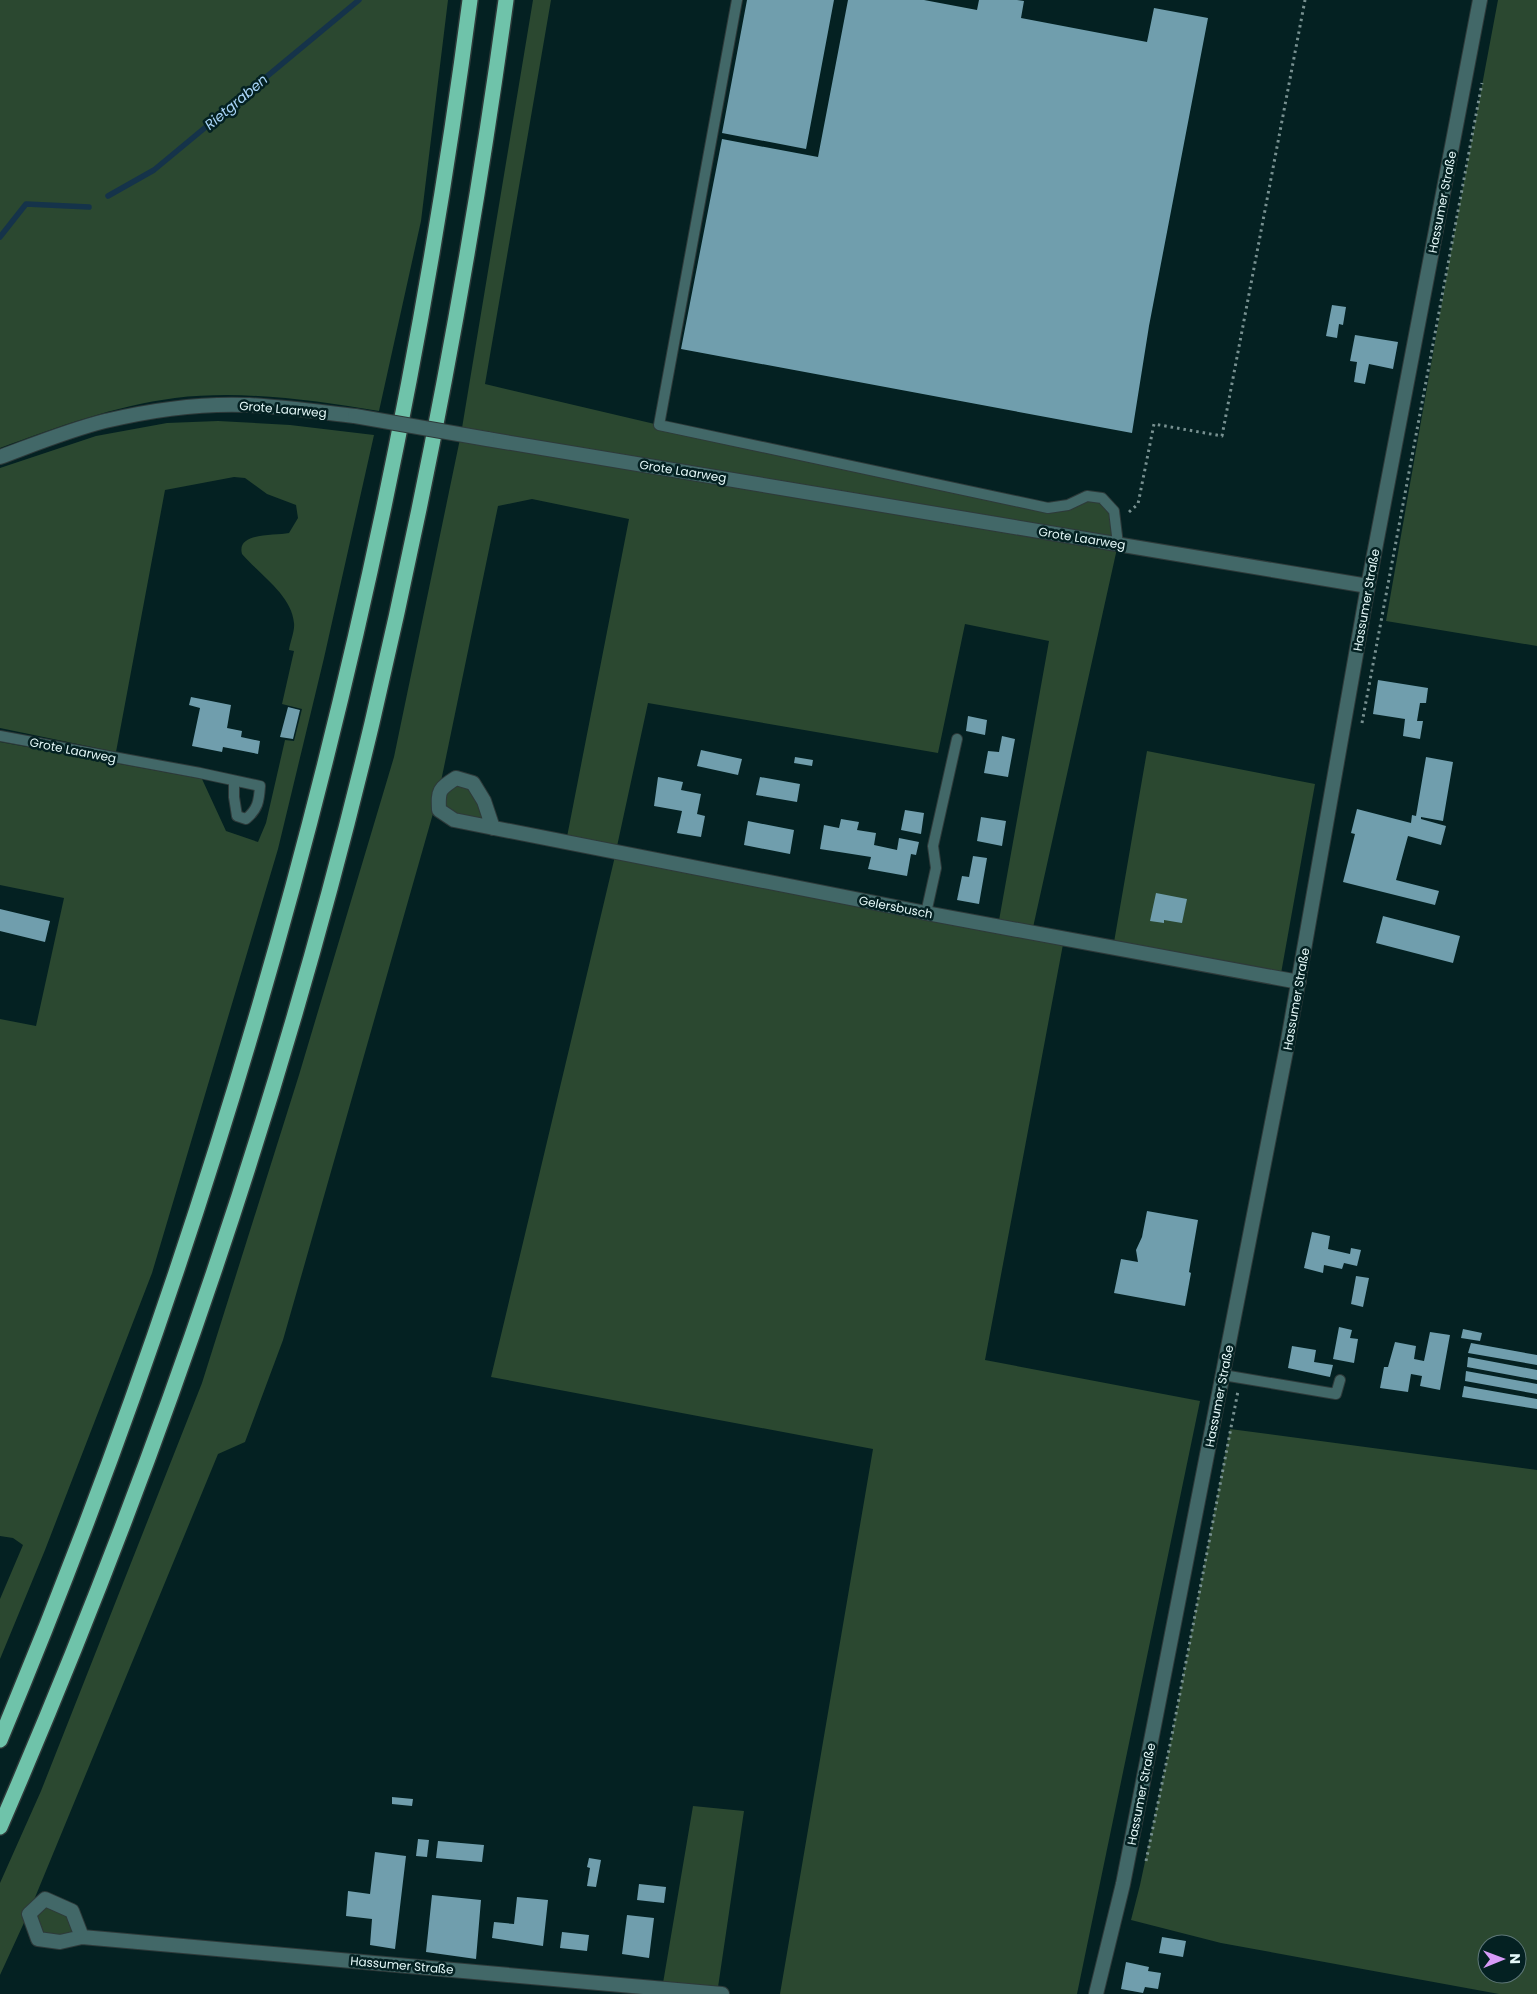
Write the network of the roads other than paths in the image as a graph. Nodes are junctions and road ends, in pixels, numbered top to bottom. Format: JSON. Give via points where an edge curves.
{"nodes":[{"id":1,"x":470,"y":0,"type":"edge"},
{"id":2,"x":506,"y":0,"type":"edge"},
{"id":3,"x":736,"y":0,"type":"edge"},
{"id":4,"x":1480,"y":0,"type":"edge"},
{"id":5,"x":0,"y":457,"type":"edge"},
{"id":6,"x":1118,"y":544,"type":"junction"},
{"id":7,"x":1368,"y":586,"type":"junction"},
{"id":8,"x":0,"y":736,"type":"edge"},
{"id":9,"x":957,"y":740,"type":"dead end"},
{"id":10,"x":234,"y":781,"type":"dead end"},
{"id":11,"x":493,"y":828,"type":"dead end"},
{"id":12,"x":926,"y":913,"type":"junction"},
{"id":13,"x":1299,"y":982,"type":"junction"},
{"id":14,"x":1223,"y":1375,"type":"junction"},
{"id":15,"x":1340,"y":1380,"type":"dead end"},
{"id":16,"x":0,"y":1740,"type":"edge"},
{"id":17,"x":0,"y":1827,"type":"edge"},
{"id":18,"x":82,"y":1937,"type":"dead end"},
{"id":19,"x":722,"y":1994,"type":"edge"},
{"id":20,"x":1096,"y":1994,"type":"edge"}],
"edges":[{"from":1,"to":16,"type":"highway","via":[[442,197],[390,482],[309,830],[250,1043],[175,1276],[82,1536]]},
{"from":2,"to":17,"type":"highway","via":[[476,208],[422,496],[371,727],[310,960],[209,1287],[161,1423],[82,1630]]},
{"from":3,"to":6,"type":"lane","via":[[659,425],[1048,508],[1068,505],[1087,496],[1102,498],[1114,511]]},
{"from":4,"to":7,"type":"street","name":"Hassumer Straße"},
{"from":5,"to":6,"type":"street","name":"Grote Laarweg","bridge":true,"via":[[105,421],[169,410],[248,405],[356,416]]},
{"from":6,"to":7,"type":"street","name":"Grote Laarweg"},
{"from":7,"to":13,"type":"street","name":"Hassumer Straße"},
{"from":8,"to":10,"type":"lane","name":"Grote Laarweg"},
{"from":9,"to":12,"type":"lane","via":[[933,846],[936,868]]},
{"from":11,"to":12,"type":"street","name":"Gelersbusch"},
{"from":12,"to":13,"type":"street","name":"Gelersbusch"},
{"from":13,"to":14,"type":"street","name":"Hassumer Straße"},
{"from":14,"to":15,"type":"lane","via":[[1336,1394]]},
{"from":14,"to":20,"type":"street","name":"Hassumer Straße","via":[[1123,1884]]},
{"from":18,"to":19,"type":"street","name":"Hassumer Straße"}]}
